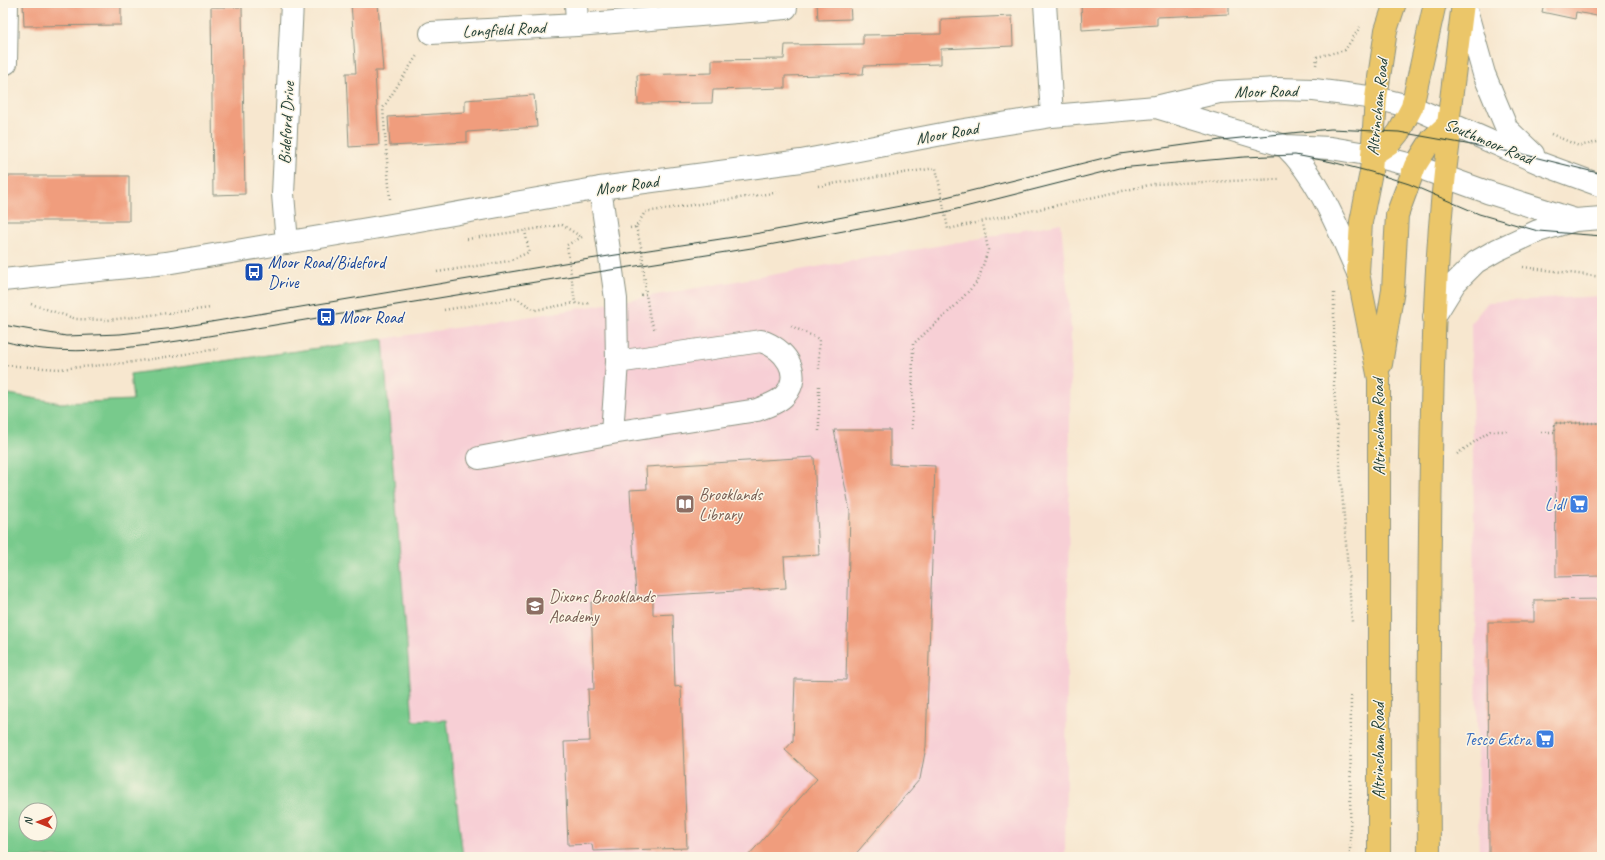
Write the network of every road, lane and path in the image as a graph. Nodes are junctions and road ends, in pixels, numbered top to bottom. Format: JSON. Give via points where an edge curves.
{"nodes":[{"id":1,"x":7,"y":3,"type":"edge"},
{"id":2,"x":292,"y":3,"type":"edge"},
{"id":3,"x":576,"y":3,"type":"edge"},
{"id":4,"x":1045,"y":3,"type":"edge"},
{"id":5,"x":1395,"y":3,"type":"edge"},
{"id":6,"x":1435,"y":3,"type":"edge"},
{"id":7,"x":1463,"y":3,"type":"edge"},
{"id":8,"x":786,"y":8,"type":"dead end"},
{"id":9,"x":577,"y":25,"type":"junction"},
{"id":10,"x":1361,"y":25,"type":"dead end"},
{"id":11,"x":431,"y":32,"type":"joint"},
{"id":12,"x":1317,"y":57,"type":"dead end"},
{"id":13,"x":6,"y":63,"type":"dead end"},
{"id":14,"x":1376,"y":98,"type":"junction"},
{"id":15,"x":1156,"y":107,"type":"junction"},
{"id":16,"x":1412,"y":107,"type":"junction"},
{"id":17,"x":1052,"y":116,"type":"junction"},
{"id":18,"x":1448,"y":124,"type":"junction"},
{"id":19,"x":1544,"y":131,"type":"dead end"},
{"id":20,"x":1602,"y":141,"type":"edge"},
{"id":21,"x":1285,"y":146,"type":"junction"},
{"id":22,"x":1372,"y":155,"type":"junction"},
{"id":23,"x":1542,"y":164,"type":"junction"},
{"id":24,"x":1415,"y":166,"type":"junction"},
{"id":25,"x":1445,"y":177,"type":"junction"},
{"id":26,"x":1283,"y":179,"type":"dead end"},
{"id":27,"x":1602,"y":186,"type":"edge"},
{"id":28,"x":810,"y":187,"type":"dead end"},
{"id":29,"x":600,"y":188,"type":"junction"},
{"id":30,"x":787,"y":190,"type":"dead end"},
{"id":31,"x":1602,"y":218,"type":"edge"},
{"id":32,"x":1575,"y":220,"type":"junction"},
{"id":33,"x":983,"y":222,"type":"junction"},
{"id":34,"x":391,"y":225,"type":"junction"},
{"id":35,"x":636,"y":227,"type":"junction"},
{"id":36,"x":525,"y":231,"type":"junction"},
{"id":37,"x":607,"y":233,"type":"junction"},
{"id":38,"x":583,"y":237,"type":"junction"},
{"id":39,"x":463,"y":240,"type":"dead end"},
{"id":40,"x":287,"y":243,"type":"junction"},
{"id":41,"x":570,"y":262,"type":"dead end"},
{"id":42,"x":1519,"y":267,"type":"dead end"},
{"id":43,"x":437,"y":272,"type":"dead end"},
{"id":44,"x":1358,"y":274,"type":"junction"},
{"id":45,"x":1602,"y":277,"type":"edge"},
{"id":46,"x":3,"y":280,"type":"edge"},
{"id":47,"x":1334,"y":291,"type":"dead end"},
{"id":48,"x":646,"y":294,"type":"dead end"},
{"id":49,"x":36,"y":302,"type":"dead end"},
{"id":50,"x":575,"y":303,"type":"dead end"},
{"id":51,"x":14,"y":304,"type":"dead end"},
{"id":52,"x":211,"y":308,"type":"dead end"},
{"id":53,"x":444,"y":310,"type":"dead end"},
{"id":54,"x":3,"y":316,"type":"edge"},
{"id":55,"x":1434,"y":317,"type":"junction"},
{"id":56,"x":218,"y":349,"type":"dead end"},
{"id":57,"x":618,"y":362,"type":"junction"},
{"id":58,"x":3,"y":365,"type":"edge"},
{"id":59,"x":1379,"y":379,"type":"junction"},
{"id":60,"x":1602,"y":423,"type":"edge"},
{"id":61,"x":912,"y":429,"type":"dead end"},
{"id":62,"x":1507,"y":431,"type":"dead end"},
{"id":63,"x":1541,"y":432,"type":"dead end"},
{"id":64,"x":612,"y":433,"type":"junction"},
{"id":65,"x":1455,"y":456,"type":"dead end"},
{"id":66,"x":479,"y":458,"type":"dead end"},
{"id":67,"x":1352,"y":625,"type":"dead end"},
{"id":68,"x":1352,"y":687,"type":"dead end"},
{"id":69,"x":1350,"y":857,"type":"edge"},
{"id":70,"x":1379,"y":857,"type":"edge"},
{"id":71,"x":1429,"y":857,"type":"edge"}],
"edges":[{"from":1,"to":13,"type":"street"},
{"from":2,"to":40,"type":"street","name":"Bideford Drive","via":[[283,194]]},
{"from":3,"to":9,"type":"street"},
{"from":4,"to":17,"type":"street"},
{"from":5,"to":14,"type":"highway","name":"Altrincham Road","via":[[1386,30]]},
{"from":6,"to":16,"type":"highway"},
{"from":7,"to":18,"type":"highway"},
{"from":7,"to":23,"type":"street","via":[[1484,74],[1507,128]]},
{"from":8,"to":9,"type":"street","name":"Longfield Road"},
{"from":9,"to":11,"type":"street","name":"Longfield Road"},
{"from":10,"to":12,"type":"path","via":[[1345,50]]},
{"from":11,"to":34,"type":"path","via":[[383,108]]},
{"from":14,"to":15,"type":"street","name":"Moor Road","via":[[1314,90],[1278,89],[1219,92]]},
{"from":14,"to":16,"type":"street","name":"Southmoor Road"},
{"from":14,"to":22,"type":"highway","name":"Altrincham Road"},
{"from":15,"to":17,"type":"street","name":"Moor Road"},
{"from":15,"to":21,"type":"street","name":"Moor Road"},
{"from":16,"to":18,"type":"street","name":"Southmoor Road"},
{"from":16,"to":22,"type":"highway","via":[[1390,143]]},
{"from":17,"to":29,"type":"street","name":"Moor Road","via":[[801,161]]},
{"from":18,"to":23,"type":"street","name":"Southmoor Road"},
{"from":18,"to":24,"type":"highway","via":[[1432,139]]},
{"from":18,"to":25,"type":"highway"},
{"from":19,"to":20,"type":"path","via":[[1579,146]]},
{"from":21,"to":22,"type":"street","name":"Moor Road","via":[[1331,148]]},
{"from":21,"to":44,"type":"street","via":[[1295,155],[1324,201]]},
{"from":22,"to":24,"type":"street"},
{"from":22,"to":44,"type":"highway","name":"Altrincham Road","via":[[1361,222]]},
{"from":23,"to":27,"type":"street","name":"Southmoor Road"},
{"from":24,"to":25,"type":"street"},
{"from":24,"to":59,"type":"highway","via":[[1397,215],[1393,290]]},
{"from":25,"to":32,"type":"street"},
{"from":25,"to":55,"type":"highway","via":[[1438,239]]},
{"from":26,"to":33,"type":"path","via":[[1154,184]]},
{"from":28,"to":33,"type":"path","via":[[936,168],[948,228]]},
{"from":29,"to":34,"type":"street","name":"Moor Road"},
{"from":29,"to":37,"type":"street"},
{"from":30,"to":35,"type":"path","via":[[646,212]]},
{"from":31,"to":32,"type":"street"},
{"from":32,"to":55,"type":"street","via":[[1538,231],[1476,262],[1455,283]]},
{"from":33,"to":61,"type":"path","via":[[988,250],[978,281],[954,308],[913,344]]},
{"from":34,"to":40,"type":"street","name":"Moor Road"},
{"from":35,"to":37,"type":"path"},
{"from":35,"to":48,"type":"path","via":[[642,251]]},
{"from":36,"to":38,"type":"path","via":[[562,225]]},
{"from":36,"to":39,"type":"path"},
{"from":36,"to":43,"type":"path","via":[[529,252],[509,261]]},
{"from":37,"to":38,"type":"path"},
{"from":37,"to":57,"type":"street","via":[[616,299]]},
{"from":38,"to":41,"type":"path","via":[[567,244]]},
{"from":40,"to":46,"type":"street","name":"Moor Road","via":[[166,263]]},
{"from":42,"to":45,"type":"path"},
{"from":44,"to":59,"type":"highway","name":"Altrincham Road"},
{"from":47,"to":67,"type":"path","via":[[1334,387]]},
{"from":49,"to":52,"type":"path","via":[[29,303],[76,319],[108,320]]},
{"from":50,"to":53,"type":"path","via":[[535,310],[516,298]]},
{"from":51,"to":54,"type":"path","via":[[7,305]]},
{"from":55,"to":71,"type":"highway","via":[[1428,649]]},
{"from":56,"to":58,"type":"path","via":[[126,363],[58,369]]},
{"from":57,"to":64,"type":"street"},
{"from":57,"to":64,"type":"street","via":[[761,341],[772,344],[789,359],[792,382],[785,395],[773,404],[757,410]]},
{"from":59,"to":70,"type":"highway","name":"Altrincham Road"},
{"from":60,"to":63,"type":"path","via":[[1555,423],[1555,432]]},
{"from":62,"to":65,"type":"path","via":[[1490,431]]},
{"from":64,"to":66,"type":"street"},
{"from":68,"to":69,"type":"path"}]}
